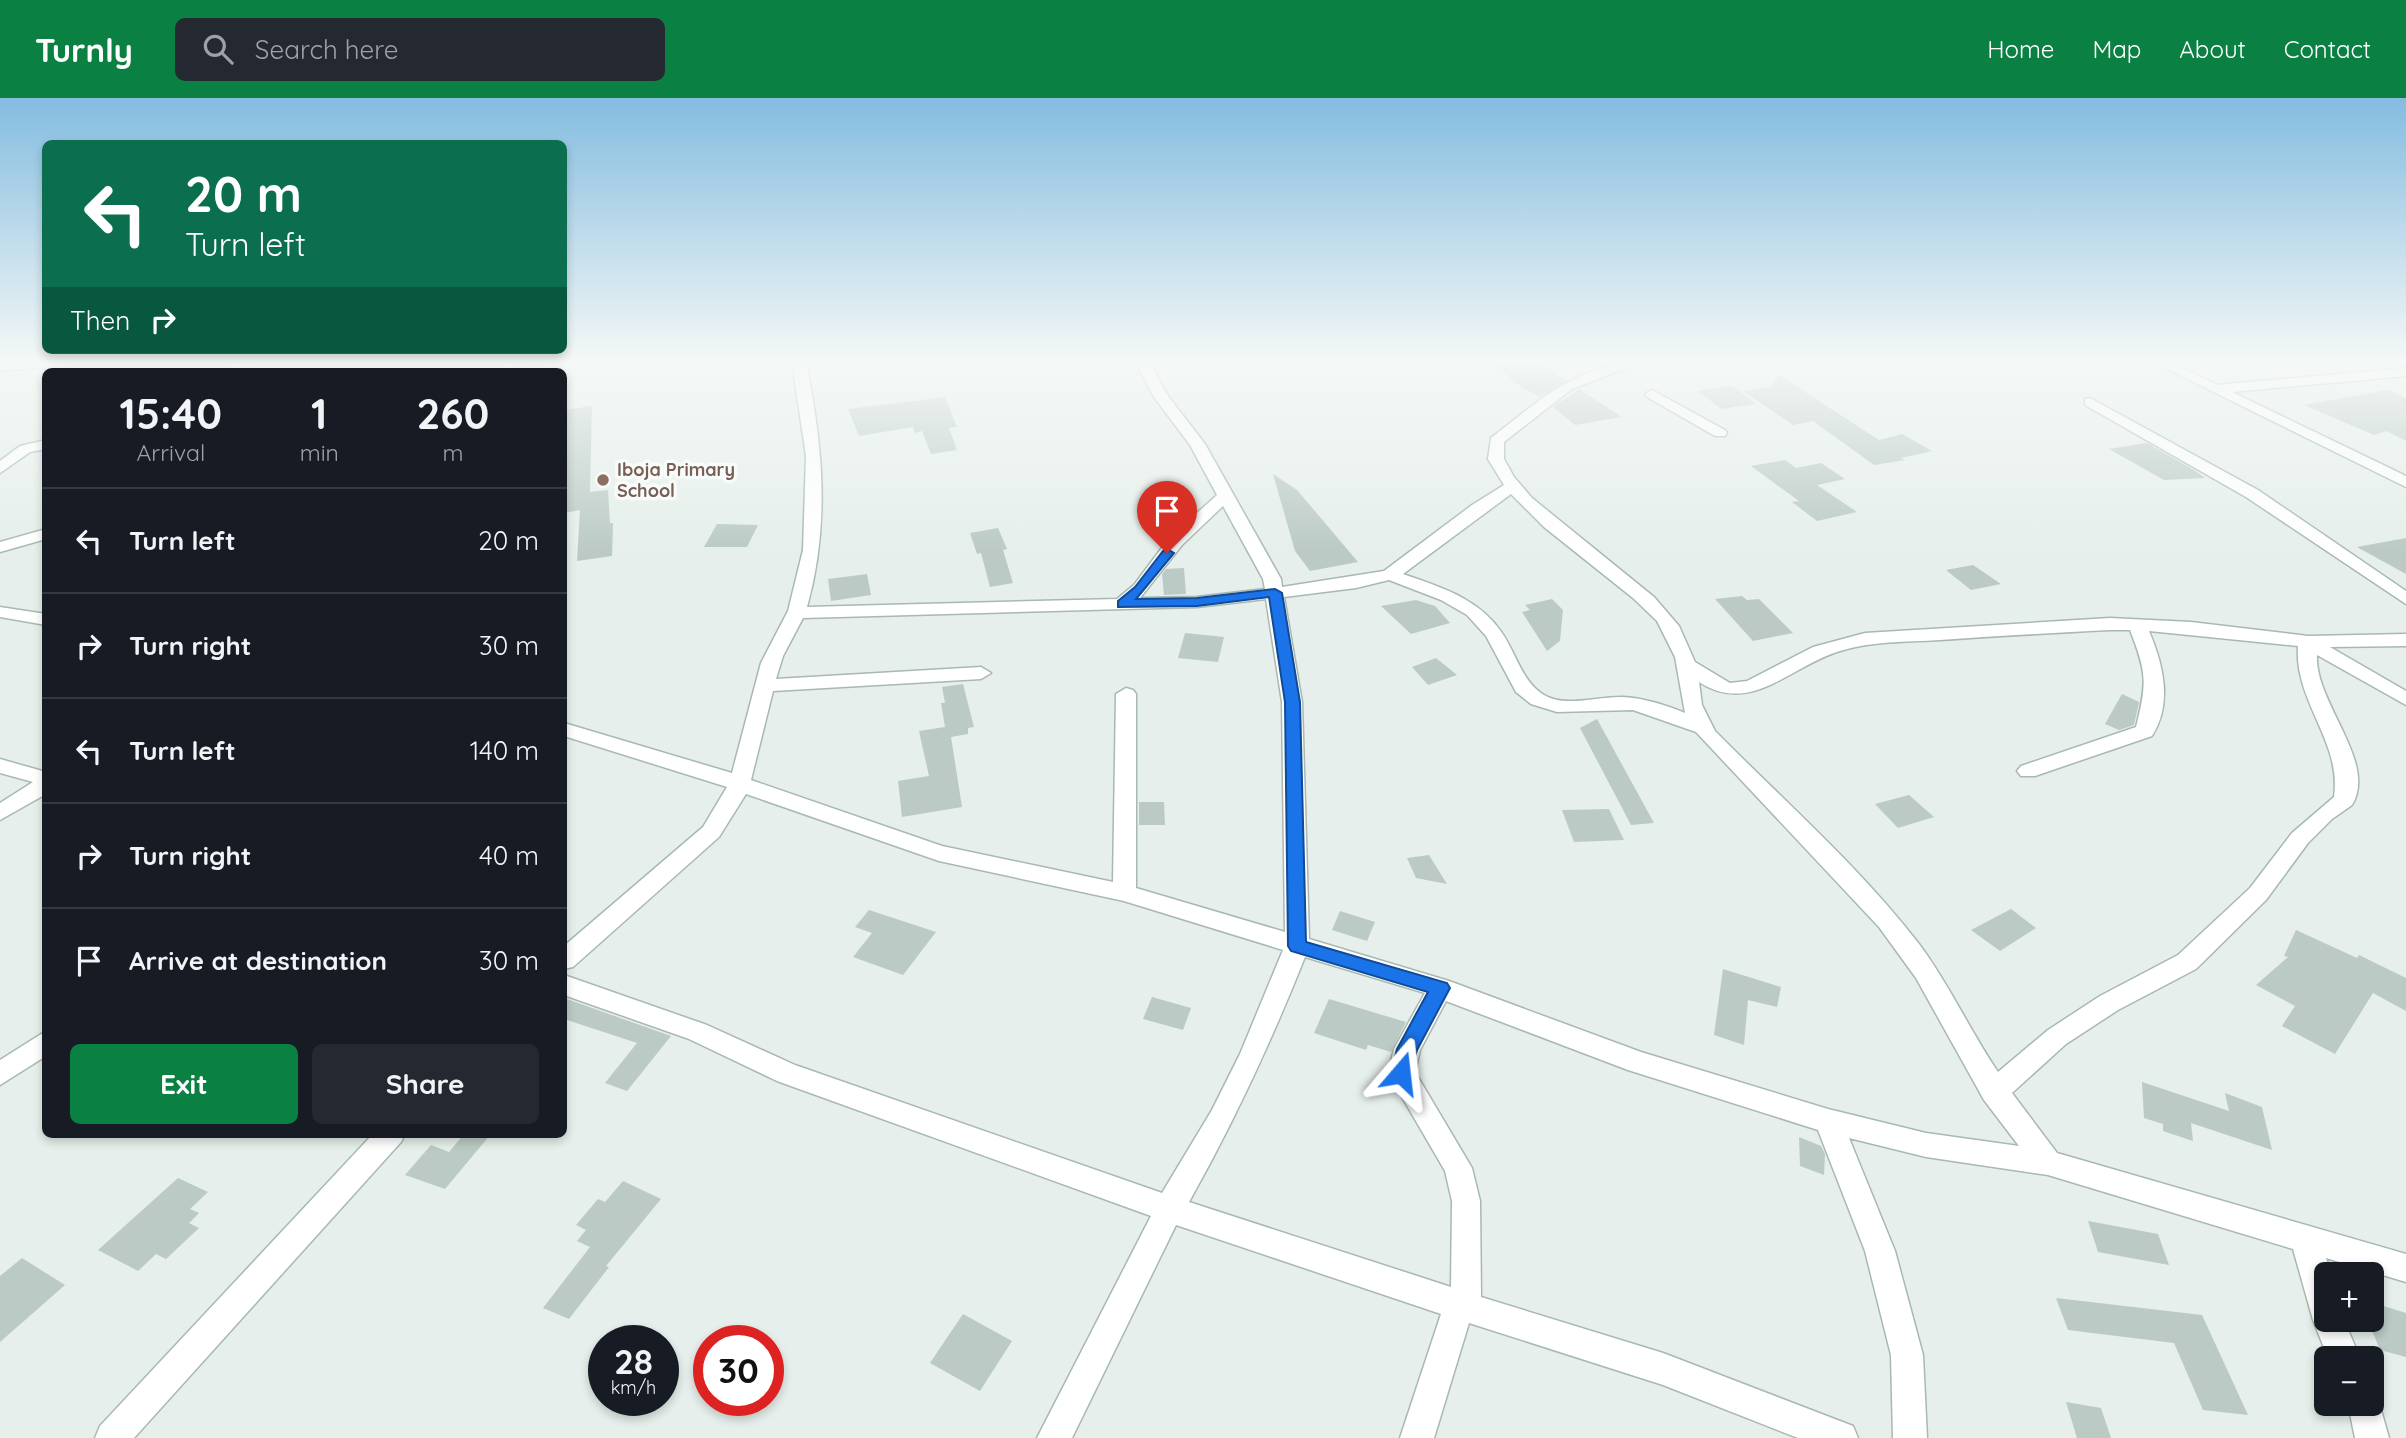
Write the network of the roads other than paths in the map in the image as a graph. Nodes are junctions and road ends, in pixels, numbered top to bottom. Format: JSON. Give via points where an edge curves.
{"nodes":[{"id":1,"x":812,"y":426,"type":"edge"},
{"id":2,"x":1183,"y":426,"type":"edge"},
{"id":3,"x":1516,"y":426,"type":"edge"},
{"id":4,"x":1707,"y":426,"type":"edge"},
{"id":5,"x":2132,"y":426,"type":"edge"},
{"id":6,"x":2289,"y":426,"type":"edge"},
{"id":7,"x":1720,"y":433,"type":"dead end"},
{"id":8,"x":42,"y":445,"type":"edge"},
{"id":9,"x":0,"y":468,"type":"edge"},
{"id":10,"x":2406,"y":482,"type":"edge"},
{"id":11,"x":1512,"y":488,"type":"junction"},
{"id":12,"x":1226,"y":495,"type":"junction"},
{"id":13,"x":42,"y":535,"type":"edge"},
{"id":14,"x":0,"y":547,"type":"edge"},
{"id":15,"x":1390,"y":575,"type":"junction"},
{"id":16,"x":1275,"y":593,"type":"junction"},
{"id":17,"x":2406,"y":599,"type":"edge"},
{"id":18,"x":1122,"y":604,"type":"junction"},
{"id":19,"x":0,"y":612,"type":"edge"},
{"id":20,"x":796,"y":614,"type":"junction"},
{"id":21,"x":42,"y":619,"type":"edge"},
{"id":22,"x":2137,"y":625,"type":"junction"},
{"id":23,"x":2406,"y":640,"type":"edge"},
{"id":24,"x":2308,"y":642,"type":"junction"},
{"id":25,"x":1687,"y":665,"type":"junction"},
{"id":26,"x":981,"y":673,"type":"dead end"},
{"id":27,"x":765,"y":687,"type":"junction"},
{"id":28,"x":1126,"y":694,"type":"dead end"},
{"id":29,"x":2406,"y":699,"type":"edge"},
{"id":30,"x":1704,"y":728,"type":"junction"},
{"id":31,"x":567,"y":730,"type":"edge"},
{"id":32,"x":0,"y":766,"type":"edge"},
{"id":33,"x":2028,"y":771,"type":"dead end"},
{"id":34,"x":42,"y":784,"type":"edge"},
{"id":35,"x":740,"y":784,"type":"junction"},
{"id":36,"x":42,"y":786,"type":"edge"},
{"id":37,"x":0,"y":813,"type":"edge"},
{"id":38,"x":1124,"y":893,"type":"junction"},
{"id":39,"x":1297,"y":946,"type":"junction"},
{"id":40,"x":567,"y":957,"type":"edge"},
{"id":41,"x":567,"y":986,"type":"edge"},
{"id":42,"x":1440,"y":988,"type":"junction"},
{"id":43,"x":42,"y":1044,"type":"edge"},
{"id":44,"x":0,"y":1074,"type":"edge"},
{"id":45,"x":1994,"y":1092,"type":"junction"},
{"id":46,"x":1828,"y":1121,"type":"junction"},
{"id":47,"x":387,"y":1138,"type":"edge"},
{"id":48,"x":2048,"y":1163,"type":"junction"},
{"id":49,"x":1169,"y":1209,"type":"junction"},
{"id":50,"x":2306,"y":1241,"type":"junction"},
{"id":51,"x":2314,"y":1268,"type":"edge"},
{"id":52,"x":2406,"y":1268,"type":"edge"},
{"id":53,"x":1462,"y":1307,"type":"junction"},
{"id":54,"x":2367,"y":1416,"type":"edge"},
{"id":55,"x":112,"y":1438,"type":"edge"},
{"id":56,"x":1055,"y":1438,"type":"edge"},
{"id":57,"x":1417,"y":1438,"type":"edge"},
{"id":58,"x":1841,"y":1438,"type":"edge"},
{"id":59,"x":1910,"y":1438,"type":"edge"},
{"id":60,"x":2372,"y":1438,"type":"edge"}],
"edges":[{"from":1,"to":20,"type":"street","via":[[811,564]]},
{"from":2,"to":12,"type":"street"},
{"from":3,"to":11,"type":"street","via":[[1493,449]]},
{"from":4,"to":7,"type":"street"},
{"from":5,"to":17,"type":"street","via":[[2304,526]]},
{"from":6,"to":10,"type":"street"},
{"from":8,"to":9,"type":"street","via":[[25,449]]},
{"from":11,"to":15,"type":"street"},
{"from":11,"to":25,"type":"street","via":[[1643,596],[1668,622]]},
{"from":12,"to":16,"type":"street","via":[[1272,579]]},
{"from":12,"to":18,"type":"street","via":[[1177,541],[1140,589]]},
{"from":13,"to":14,"type":"street"},
{"from":15,"to":16,"type":"street"},
{"from":15,"to":30,"type":"street","via":[[1469,606],[1494,634],[1537,700],[1650,707]]},
{"from":16,"to":18,"type":"street"},
{"from":16,"to":39,"type":"street","via":[[1292,702]]},
{"from":18,"to":20,"type":"street"},
{"from":19,"to":21,"type":"street"},
{"from":20,"to":27,"type":"street","via":[[771,662]]},
{"from":22,"to":24,"type":"street"},
{"from":22,"to":25,"type":"street","via":[[1865,639],[1828,648],[1739,690],[1728,689]]},
{"from":22,"to":33,"type":"street","via":[[2153,664],[2155,689],[2145,732]]},
{"from":23,"to":24,"type":"street"},
{"from":24,"to":29,"type":"street"},
{"from":24,"to":45,"type":"street","via":[[2307,670],[2339,739],[2348,784],[2344,800],[2300,838],[2258,894],[2187,961],[2057,1037]]},
{"from":25,"to":30,"type":"street","via":[[1693,709]]},
{"from":26,"to":27,"type":"street"},
{"from":27,"to":35,"type":"street"},
{"from":28,"to":38,"type":"street"},
{"from":30,"to":45,"type":"street","via":[[1746,776],[1830,856],[1910,949]]},
{"from":31,"to":35,"type":"street"},
{"from":32,"to":34,"type":"street"},
{"from":35,"to":38,"type":"street","via":[[940,853]]},
{"from":35,"to":40,"type":"street","via":[[730,810],[711,832]]},
{"from":36,"to":37,"type":"street"},
{"from":38,"to":39,"type":"street"},
{"from":39,"to":42,"type":"street"},
{"from":39,"to":49,"type":"street","via":[[1242,1076]]},
{"from":41,"to":49,"type":"street","via":[[698,1032],[786,1073]]},
{"from":42,"to":46,"type":"street","via":[[1637,1062]]},
{"from":42,"to":53,"type":"street","via":[[1407,1049],[1401,1073],[1458,1168],[1466,1201]]},
{"from":43,"to":44,"type":"street"},
{"from":45,"to":48,"type":"street"},
{"from":46,"to":48,"type":"street","via":[[1926,1145]]},
{"from":46,"to":59,"type":"street","via":[[1880,1251],[1907,1355]]},
{"from":47,"to":55,"type":"street"},
{"from":48,"to":50,"type":"street"},
{"from":49,"to":53,"type":"street"},
{"from":49,"to":56,"type":"street"},
{"from":50,"to":51,"type":"street"},
{"from":50,"to":52,"type":"street"},
{"from":53,"to":57,"type":"street"},
{"from":53,"to":58,"type":"street","via":[[1663,1368]]},
{"from":54,"to":60,"type":"street"}]}
